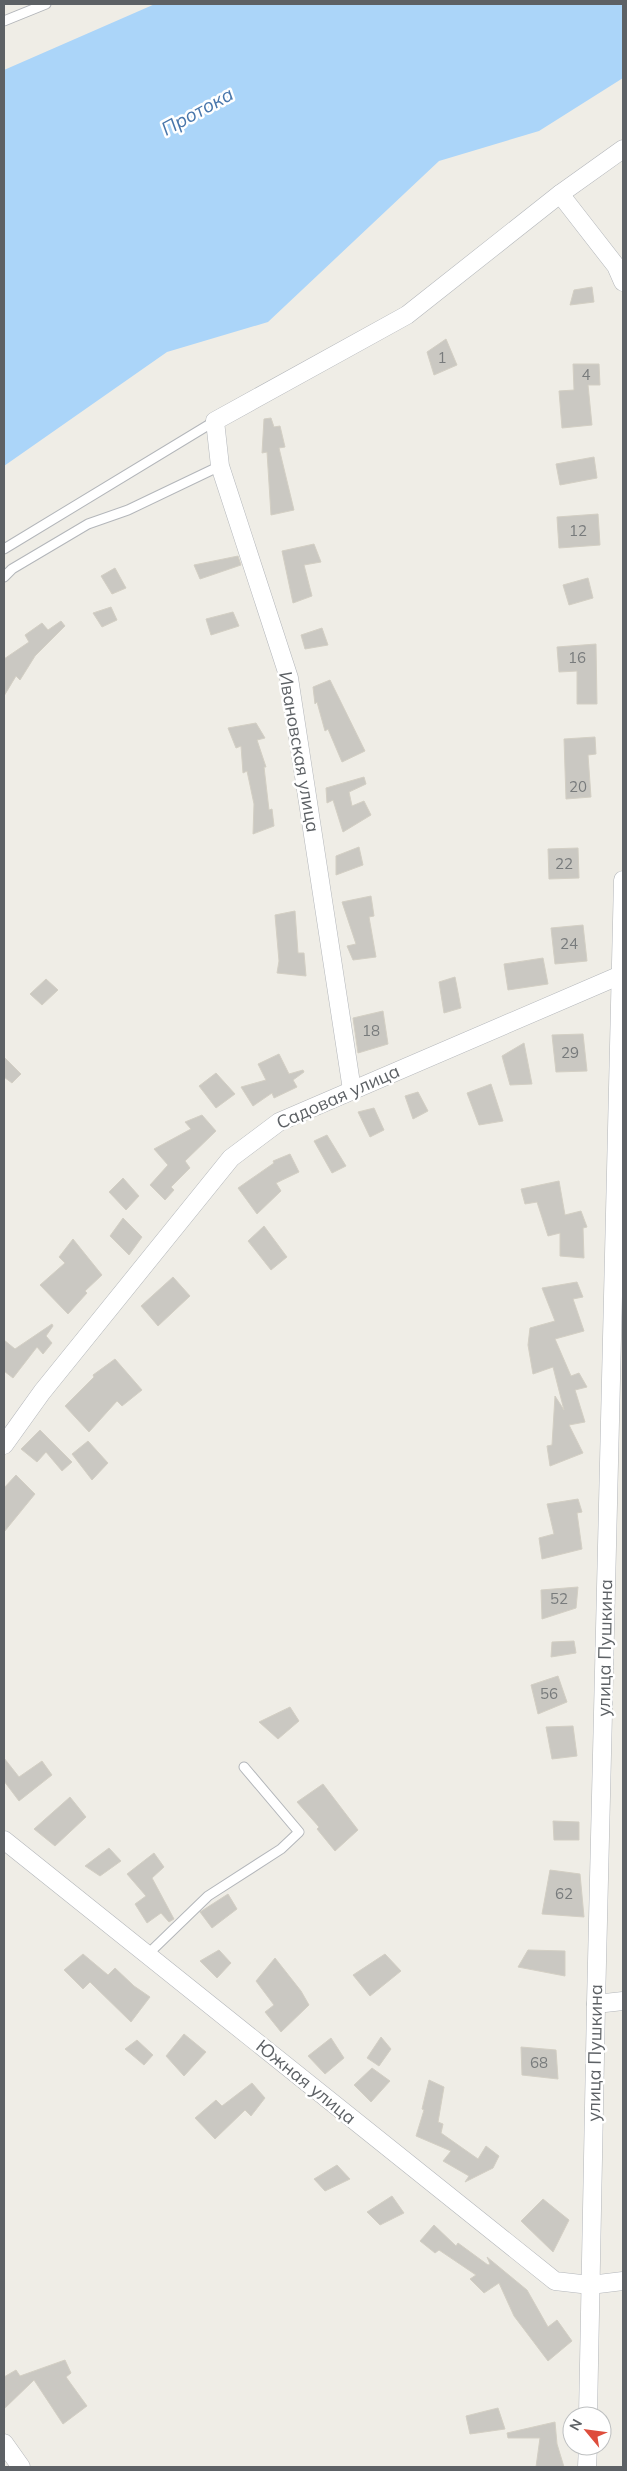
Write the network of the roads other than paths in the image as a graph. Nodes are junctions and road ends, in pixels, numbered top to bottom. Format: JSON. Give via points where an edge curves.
{"nodes":[{"id":1,"x":46,"y":4,"type":"edge"},
{"id":2,"x":4,"y":21,"type":"edge"},
{"id":3,"x":623,"y":149,"type":"edge"},
{"id":4,"x":560,"y":194,"type":"junction"},
{"id":5,"x":623,"y":282,"type":"edge"},
{"id":6,"x":215,"y":421,"type":"junction"},
{"id":7,"x":220,"y":466,"type":"junction"},
{"id":8,"x":4,"y":548,"type":"edge"},
{"id":9,"x":4,"y":577,"type":"edge"},
{"id":10,"x":623,"y":880,"type":"edge"},
{"id":11,"x":622,"y":974,"type":"edge"},
{"id":12,"x":352,"y":1090,"type":"junction"},
{"id":13,"x":4,"y":1445,"type":"edge"},
{"id":14,"x":244,"y":1767,"type":"dead end"},
{"id":15,"x":4,"y":1840,"type":"edge"},
{"id":16,"x":147,"y":1955,"type":"junction"},
{"id":17,"x":623,"y":2002,"type":"edge"},
{"id":18,"x":596,"y":2004,"type":"junction"},
{"id":19,"x":623,"y":2281,"type":"edge"},
{"id":20,"x":590,"y":2285,"type":"junction"},
{"id":21,"x":588,"y":2406,"type":"edge"},
{"id":22,"x":4,"y":2443,"type":"edge"},
{"id":23,"x":21,"y":2467,"type":"edge"}],
"edges":[{"from":1,"to":2,"type":"lane"},
{"from":3,"to":4,"type":"street"},
{"from":4,"to":5,"type":"street","via":[[616,266]]},
{"from":4,"to":6,"type":"street","via":[[407,315]]},
{"from":6,"to":7,"type":"street","name":"Ивановская улица"},
{"from":6,"to":8,"type":"lane"},
{"from":7,"to":9,"type":"lane","via":[[128,510],[88,524]]},
{"from":7,"to":12,"type":"street","name":"Ивановская улица","via":[[289,678]]},
{"from":10,"to":11,"type":"street","name":"улица Пушкина"},
{"from":11,"to":12,"type":"street","name":"Садовая улица"},
{"from":11,"to":18,"type":"street","name":"улица Пушкина"},
{"from":12,"to":13,"type":"street","name":"Садовая улица","via":[[279,1122],[231,1158],[42,1392]]},
{"from":14,"to":16,"type":"lane","via":[[298,1832],[281,1849],[208,1896]]},
{"from":15,"to":16,"type":"street","name":"Южная улица"},
{"from":16,"to":20,"type":"street","name":"Южная улица","via":[[555,2281]]},
{"from":17,"to":18,"type":"street"},
{"from":18,"to":20,"type":"street","name":"улица Пушкина"},
{"from":19,"to":20,"type":"street","name":"Южная улица"},
{"from":20,"to":21,"type":"street","name":"улица Пушкина"},
{"from":22,"to":23,"type":"street"}]}
